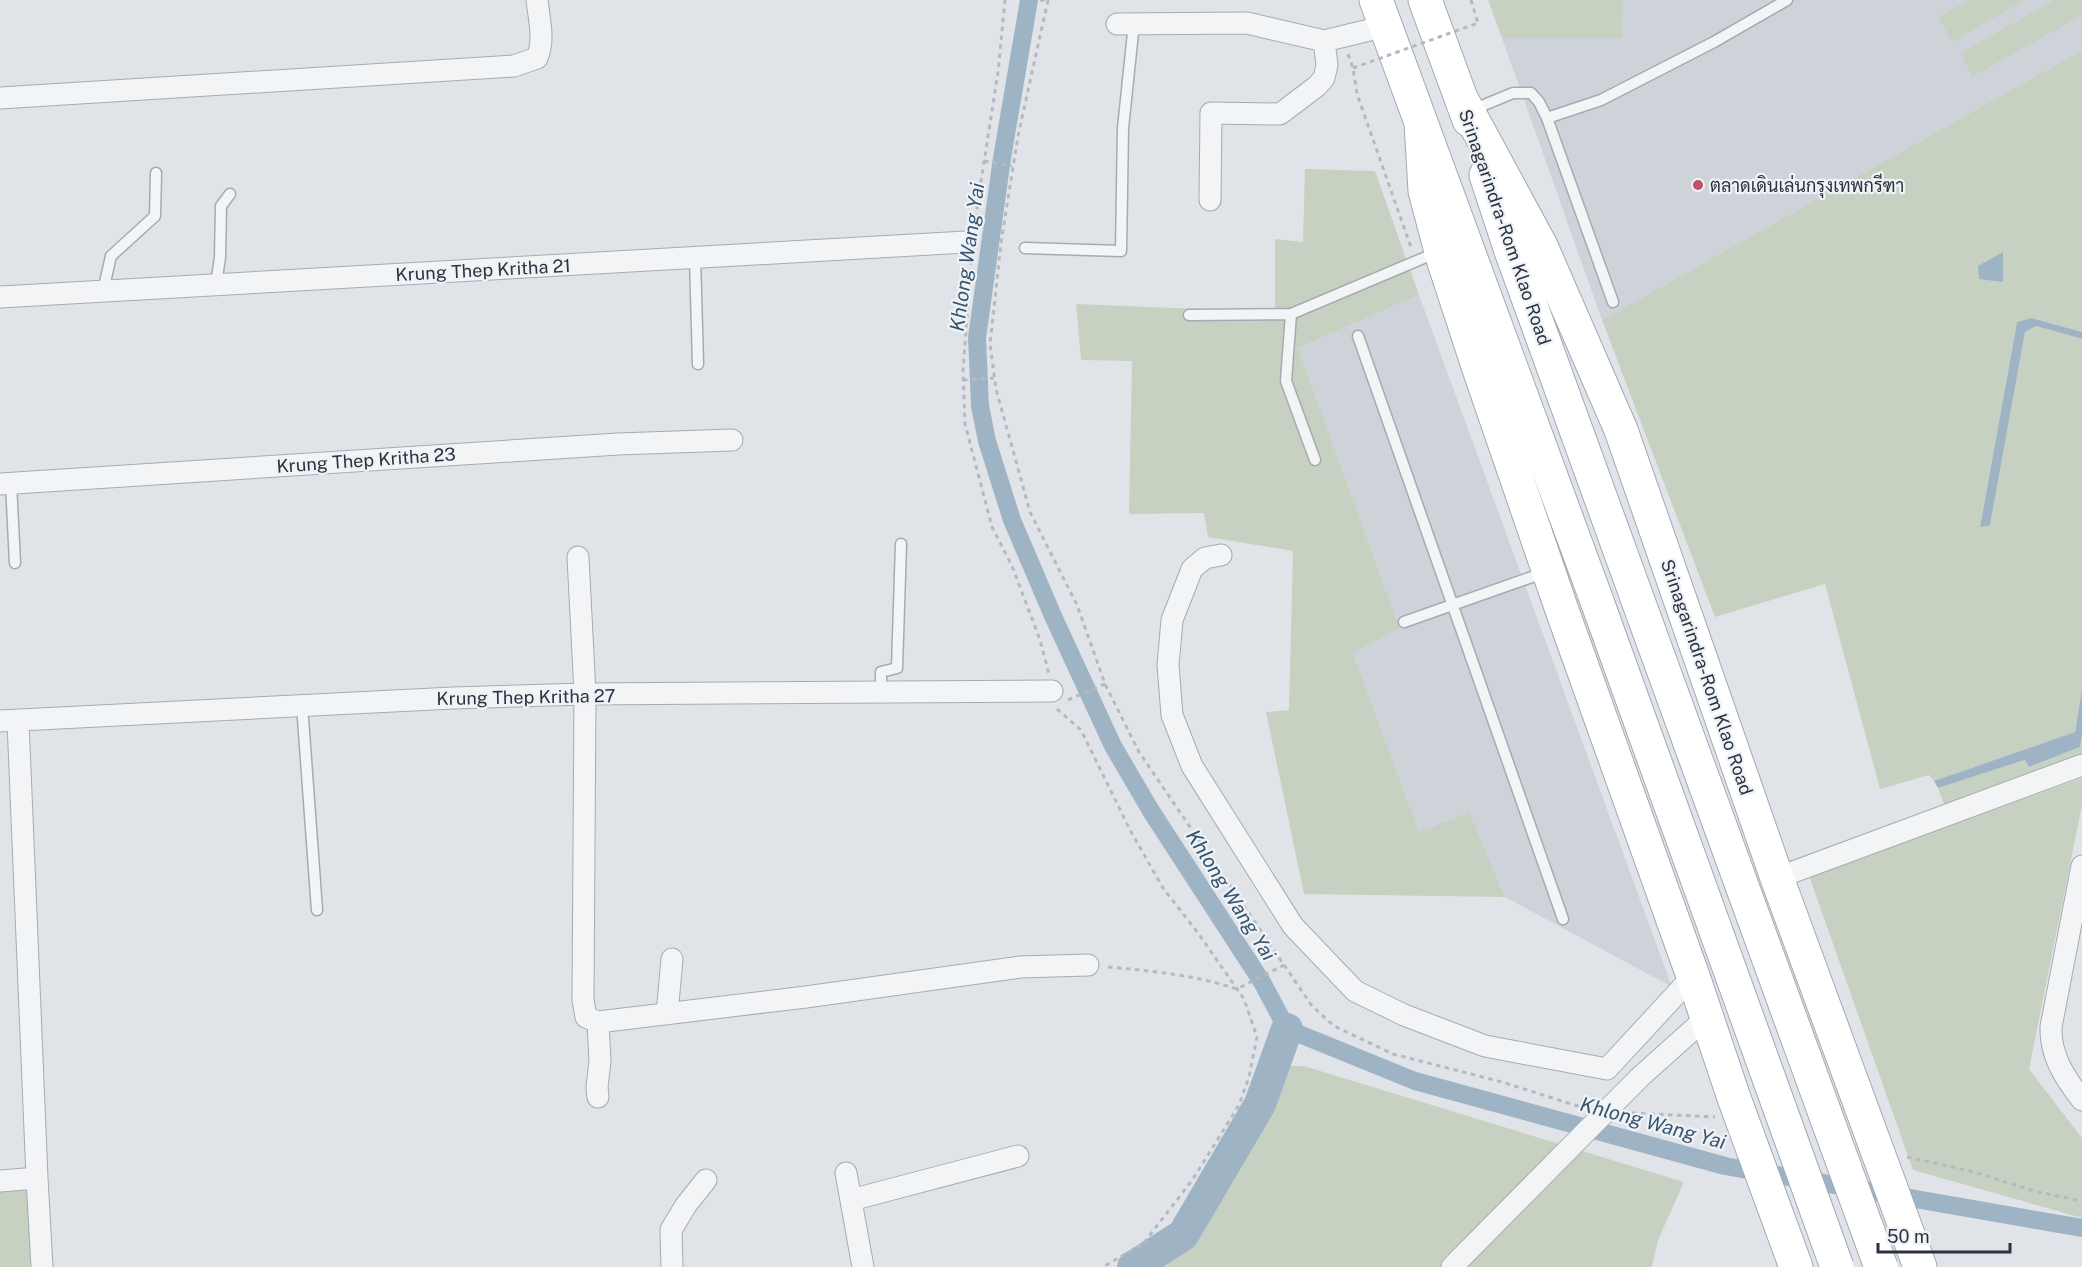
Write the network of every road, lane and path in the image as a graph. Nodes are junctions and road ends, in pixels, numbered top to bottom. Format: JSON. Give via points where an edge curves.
{"nodes":[{"id":1,"x":543,"y":0,"type":"edge"},
{"id":2,"x":1005,"y":0,"type":"edge"},
{"id":3,"x":1040,"y":0,"type":"edge"},
{"id":4,"x":1048,"y":0,"type":"edge"},
{"id":5,"x":1425,"y":0,"type":"edge"},
{"id":6,"x":1471,"y":0,"type":"edge"},
{"id":7,"x":1787,"y":0,"type":"edge"},
{"id":8,"x":1381,"y":13,"type":"edge"},
{"id":9,"x":1125,"y":24,"type":"joint"},
{"id":10,"x":1324,"y":41,"type":"junction"},
{"id":11,"x":1347,"y":52,"type":"dead end"},
{"id":12,"x":1353,"y":68,"type":"junction"},
{"id":13,"x":1357,"y":94,"type":"dead end"},
{"id":14,"x":0,"y":98,"type":"edge"},
{"id":15,"x":1465,"y":105,"type":"junction"},
{"id":16,"x":1547,"y":118,"type":"junction"},
{"id":17,"x":1420,"y":123,"type":"junction"},
{"id":18,"x":984,"y":161,"type":"junction"},
{"id":19,"x":1013,"y":166,"type":"junction"},
{"id":20,"x":156,"y":173,"type":"dead end"},
{"id":21,"x":231,"y":194,"type":"dead end"},
{"id":22,"x":1210,"y":200,"type":"dead end"},
{"id":23,"x":971,"y":242,"type":"junction"},
{"id":24,"x":1025,"y":248,"type":"dead end"},
{"id":25,"x":1441,"y":250,"type":"junction"},
{"id":26,"x":695,"y":257,"type":"junction"},
{"id":27,"x":216,"y":285,"type":"junction"},
{"id":28,"x":103,"y":291,"type":"junction"},
{"id":29,"x":0,"y":297,"type":"edge"},
{"id":30,"x":1613,"y":302,"type":"dead end"},
{"id":31,"x":1189,"y":315,"type":"dead end"},
{"id":32,"x":1291,"y":315,"type":"junction"},
{"id":33,"x":1358,"y":336,"type":"dead end"},
{"id":34,"x":698,"y":364,"type":"dead end"},
{"id":35,"x":995,"y":378,"type":"junction"},
{"id":36,"x":963,"y":380,"type":"junction"},
{"id":37,"x":732,"y":440,"type":"dead end"},
{"id":38,"x":1315,"y":460,"type":"dead end"},
{"id":39,"x":6,"y":484,"type":"edge"},
{"id":40,"x":901,"y":544,"type":"dead end"},
{"id":41,"x":1221,"y":555,"type":"dead end"},
{"id":42,"x":578,"y":557,"type":"dead end"},
{"id":43,"x":15,"y":563,"type":"dead end"},
{"id":44,"x":1549,"y":571,"type":"junction"},
{"id":45,"x":1453,"y":605,"type":"junction"},
{"id":46,"x":1404,"y":622,"type":"dead end"},
{"id":47,"x":1105,"y":684,"type":"junction"},
{"id":48,"x":881,"y":693,"type":"junction"},
{"id":49,"x":585,"y":694,"type":"junction"},
{"id":50,"x":1053,"y":698,"type":"junction"},
{"id":51,"x":302,"y":705,"type":"junction"},
{"id":52,"x":9,"y":721,"type":"edge"},
{"id":53,"x":2082,"y":765,"type":"edge"},
{"id":54,"x":2082,"y":866,"type":"edge"},
{"id":55,"x":1777,"y":878,"type":"junction"},
{"id":56,"x":317,"y":910,"type":"dead end"},
{"id":57,"x":1563,"y":918,"type":"dead end"},
{"id":58,"x":1806,"y":953,"type":"junction"},
{"id":59,"x":672,"y":959,"type":"dead end"},
{"id":60,"x":1088,"y":965,"type":"joint"},
{"id":61,"x":1284,"y":965,"type":"junction"},
{"id":62,"x":1693,"y":976,"type":"junction"},
{"id":63,"x":1237,"y":989,"type":"junction"},
{"id":64,"x":1705,"y":1012,"type":"junction"},
{"id":65,"x":668,"y":1014,"type":"junction"},
{"id":66,"x":598,"y":1022,"type":"junction"},
{"id":67,"x":598,"y":1097,"type":"dead end"},
{"id":68,"x":2082,"y":1100,"type":"edge"},
{"id":69,"x":1728,"y":1108,"type":"junction"},
{"id":70,"x":1590,"y":1110,"type":"dead end"},
{"id":71,"x":1626,"y":1112,"type":"dead end"},
{"id":72,"x":1896,"y":1154,"type":"dead end"},
{"id":73,"x":1018,"y":1156,"type":"dead end"},
{"id":74,"x":846,"y":1173,"type":"dead end"},
{"id":75,"x":37,"y":1178,"type":"junction"},
{"id":76,"x":706,"y":1180,"type":"dead end"},
{"id":77,"x":0,"y":1181,"type":"edge"},
{"id":78,"x":851,"y":1200,"type":"junction"},
{"id":79,"x":2082,"y":1202,"type":"edge"},
{"id":80,"x":1787,"y":1258,"type":"edge"},
{"id":81,"x":42,"y":1267,"type":"edge"},
{"id":82,"x":672,"y":1267,"type":"edge"},
{"id":83,"x":863,"y":1267,"type":"edge"},
{"id":84,"x":1103,"y":1267,"type":"edge"},
{"id":85,"x":1452,"y":1267,"type":"edge"},
{"id":86,"x":1837,"y":1267,"type":"edge"},
{"id":87,"x":1881,"y":1267,"type":"edge"},
{"id":88,"x":1920,"y":1267,"type":"edge"}],
"edges":[{"from":1,"to":14,"type":"street","via":[[542,42],[537,58],[514,66]]},
{"from":2,"to":18,"type":"path","via":[[999,72]]},
{"from":3,"to":4,"type":"path"},
{"from":4,"to":19,"type":"path"},
{"from":5,"to":15,"type":"main road","name":"Srinagarindra-Rom Klao Road"},
{"from":6,"to":12,"type":"path","bridge":true,"via":[[1478,23]]},
{"from":7,"to":16,"type":"lane","via":[[1601,100]]},
{"from":8,"to":10,"type":"street"},
{"from":8,"to":17,"type":"main road"},
{"from":9,"to":10,"type":"street","via":[[1247,23]]},
{"from":9,"to":24,"type":"lane","via":[[1121,251]]},
{"from":10,"to":22,"type":"street","via":[[1324,78],[1280,114],[1211,113]]},
{"from":11,"to":12,"type":"path"},
{"from":12,"to":13,"type":"path"},
{"from":15,"to":16,"type":"lane","via":[[1513,93],[1531,93]]},
{"from":15,"to":55,"type":"main road","name":"Srinagarindra-Rom Klao Road","via":[[1541,246],[1621,430]]},
{"from":15,"to":87,"type":"main road","name":"Srinagarindra-Rom Klao Road","bridge":true,"via":[[1511,251]]},
{"from":16,"to":30,"type":"lane"},
{"from":17,"to":25,"type":"main road","via":[[1425,191]]},
{"from":17,"to":86,"type":"main road","bridge":true},
{"from":18,"to":19,"type":"path"},
{"from":18,"to":23,"type":"path"},
{"from":19,"to":35,"type":"path","via":[[990,344]]},
{"from":20,"to":28,"type":"lane","via":[[155,216],[111,255]]},
{"from":21,"to":27,"type":"lane","via":[[221,206]]},
{"from":23,"to":26,"type":"street","name":"Krung Thep Kritha 21"},
{"from":23,"to":36,"type":"path"},
{"from":25,"to":32,"type":"lane"},
{"from":25,"to":44,"type":"main road"},
{"from":26,"to":27,"type":"street","name":"Krung Thep Kritha 21"},
{"from":26,"to":34,"type":"lane"},
{"from":27,"to":28,"type":"street","name":"Krung Thep Kritha 21"},
{"from":28,"to":29,"type":"street","name":"Krung Thep Kritha 21"},
{"from":31,"to":32,"type":"lane"},
{"from":32,"to":38,"type":"lane","via":[[1286,381]]},
{"from":33,"to":45,"type":"lane"},
{"from":35,"to":36,"type":"path"},
{"from":35,"to":47,"type":"path","via":[[1030,512],[1077,606]]},
{"from":36,"to":50,"type":"path","via":[[965,424],[988,513],[1040,640]]},
{"from":37,"to":39,"type":"street","name":"Krung Thep Kritha 23"},
{"from":39,"to":43,"type":"lane"},
{"from":40,"to":48,"type":"lane","via":[[897,668],[881,672]]},
{"from":41,"to":62,"type":"street","via":[[1205,558],[1192,569],[1172,620],[1168,665],[1172,715],[1192,766],[1293,926],[1354,991],[1485,1046],[1607,1069]]},
{"from":42,"to":49,"type":"street"},
{"from":44,"to":45,"type":"lane"},
{"from":44,"to":62,"type":"main road"},
{"from":45,"to":46,"type":"lane"},
{"from":45,"to":57,"type":"lane"},
{"from":47,"to":50,"type":"path"},
{"from":47,"to":61,"type":"path","via":[[1139,752]]},
{"from":48,"to":49,"type":"street","name":"Krung Thep Kritha 27"},
{"from":48,"to":50,"type":"street","name":"Krung Thep Kritha 27"},
{"from":49,"to":51,"type":"street","name":"Krung Thep Kritha 27"},
{"from":49,"to":66,"type":"street","via":[[583,1000],[586,1017]]},
{"from":50,"to":63,"type":"path","via":[[1081,730],[1163,888]]},
{"from":51,"to":52,"type":"street","name":"Krung Thep Kritha 27"},
{"from":51,"to":56,"type":"lane"},
{"from":52,"to":75,"type":"street"},
{"from":53,"to":55,"type":"street"},
{"from":54,"to":68,"type":"street","via":[[2050,1042],[2068,1081]]},
{"from":55,"to":58,"type":"main road","name":"Srinagarindra-Rom Klao Road"},
{"from":58,"to":64,"type":"main road","via":[[1794,1011],[1787,1023],[1777,1029],[1748,1033]]},
{"from":58,"to":88,"type":"main road","name":"Srinagarindra-Rom Klao Road"},
{"from":59,"to":65,"type":"street"},
{"from":60,"to":63,"type":"path","via":[[1168,972]]},
{"from":60,"to":65,"type":"street","via":[[1020,967]]},
{"from":61,"to":63,"type":"path"},
{"from":61,"to":70,"type":"path","via":[[1312,1006],[1334,1026],[1393,1054]]},
{"from":62,"to":64,"type":"main road"},
{"from":63,"to":84,"type":"path","via":[[1257,1037],[1239,1105],[1194,1179],[1143,1244]]},
{"from":64,"to":69,"type":"main road"},
{"from":64,"to":85,"type":"street"},
{"from":65,"to":66,"type":"street"},
{"from":66,"to":67,"type":"street"},
{"from":69,"to":71,"type":"path"},
{"from":69,"to":80,"type":"main road"},
{"from":72,"to":79,"type":"path"},
{"from":73,"to":78,"type":"street"},
{"from":74,"to":78,"type":"street"},
{"from":75,"to":77,"type":"street"},
{"from":75,"to":81,"type":"street"},
{"from":76,"to":82,"type":"street","via":[[671,1230]]},
{"from":78,"to":83,"type":"street"}]}
